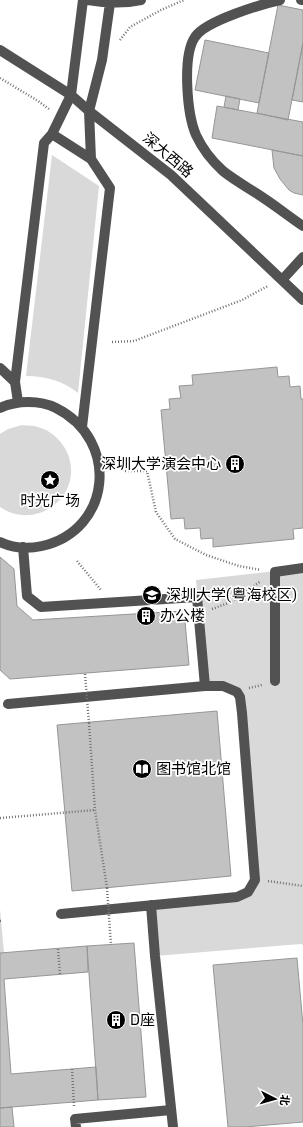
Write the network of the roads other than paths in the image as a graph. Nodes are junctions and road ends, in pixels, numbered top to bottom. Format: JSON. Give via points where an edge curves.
{"nodes":[{"id":1,"x":83,"y":0,"type":"edge"},
{"id":2,"x":88,"y":0,"type":"edge"},
{"id":3,"x":141,"y":0,"type":"edge"},
{"id":4,"x":280,"y":0,"type":"edge"},
{"id":5,"x":110,"y":3,"type":"junction"},
{"id":6,"x":0,"y":50,"type":"edge"},
{"id":7,"x":71,"y":95,"type":"junction"},
{"id":8,"x":89,"y":111,"type":"junction"},
{"id":9,"x":52,"y":134,"type":"junction"},
{"id":10,"x":91,"y":159,"type":"junction"},
{"id":11,"x":303,"y":226,"type":"edge"},
{"id":12,"x":303,"y":257,"type":"edge"},
{"id":13,"x":282,"y":280,"type":"junction"},
{"id":14,"x":303,"y":300,"type":"edge"},
{"id":15,"x":0,"y":368,"type":"edge"},
{"id":16,"x":15,"y":382,"type":"junction"},
{"id":17,"x":18,"y":402,"type":"junction"},
{"id":18,"x":0,"y":408,"type":"edge"},
{"id":19,"x":82,"y":427,"type":"junction"},
{"id":20,"x":0,"y":542,"type":"edge"},
{"id":21,"x":23,"y":548,"type":"junction"},
{"id":22,"x":303,"y":568,"type":"edge"},
{"id":23,"x":275,"y":681,"type":"road end"},
{"id":24,"x":205,"y":686,"type":"junction"},
{"id":25,"x":8,"y":704,"type":"dead end"},
{"id":26,"x":151,"y":905,"type":"junction"},
{"id":27,"x":61,"y":914,"type":"dead end"},
{"id":28,"x":171,"y":1110,"type":"junction"},
{"id":29,"x":75,"y":1123,"type":"edge"},
{"id":30,"x":173,"y":1127,"type":"edge"}],
"edges":[{"from":1,"to":7,"type":"street"},
{"from":2,"to":5,"type":"street"},
{"from":3,"to":5,"type":"street"},
{"from":4,"to":11,"type":"street","via":[[225,18],[195,36],[189,51],[186,78],[190,118],[205,151],[223,171]]},
{"from":5,"to":8,"type":"street","via":[[102,60]]},
{"from":6,"to":7,"type":"street","name":"深大西路"},
{"from":7,"to":8,"type":"street","name":"深大西路"},
{"from":7,"to":9,"type":"street"},
{"from":8,"to":10,"type":"street"},
{"from":8,"to":13,"type":"street","name":"深大西路","via":[[171,175]]},
{"from":9,"to":10,"type":"street"},
{"from":9,"to":16,"type":"street","via":[[44,143]]},
{"from":10,"to":19,"type":"street","via":[[110,188]]},
{"from":12,"to":13,"type":"street"},
{"from":13,"to":14,"type":"street","name":"深大西路"},
{"from":15,"to":16,"type":"street"},
{"from":16,"to":17,"type":"street"},
{"from":17,"to":18,"type":"street"},
{"from":17,"to":19,"type":"street","via":[[51,406],[68,414]]},
{"from":19,"to":21,"type":"street","via":[[91,439],[98,456],[99,488],[94,504],[85,519],[64,538],[52,544]]},
{"from":20,"to":21,"type":"street"},
{"from":21,"to":24,"type":"street","via":[[27,596],[41,607],[197,597]]},
{"from":22,"to":23,"type":"street","via":[[275,572]]},
{"from":24,"to":25,"type":"street"},
{"from":24,"to":26,"type":"street","via":[[224,686],[237,692],[240,697],[255,880],[248,892],[237,897]]},
{"from":26,"to":27,"type":"street"},
{"from":26,"to":28,"type":"street"},
{"from":28,"to":29,"type":"street"},
{"from":28,"to":30,"type":"street"}]}
